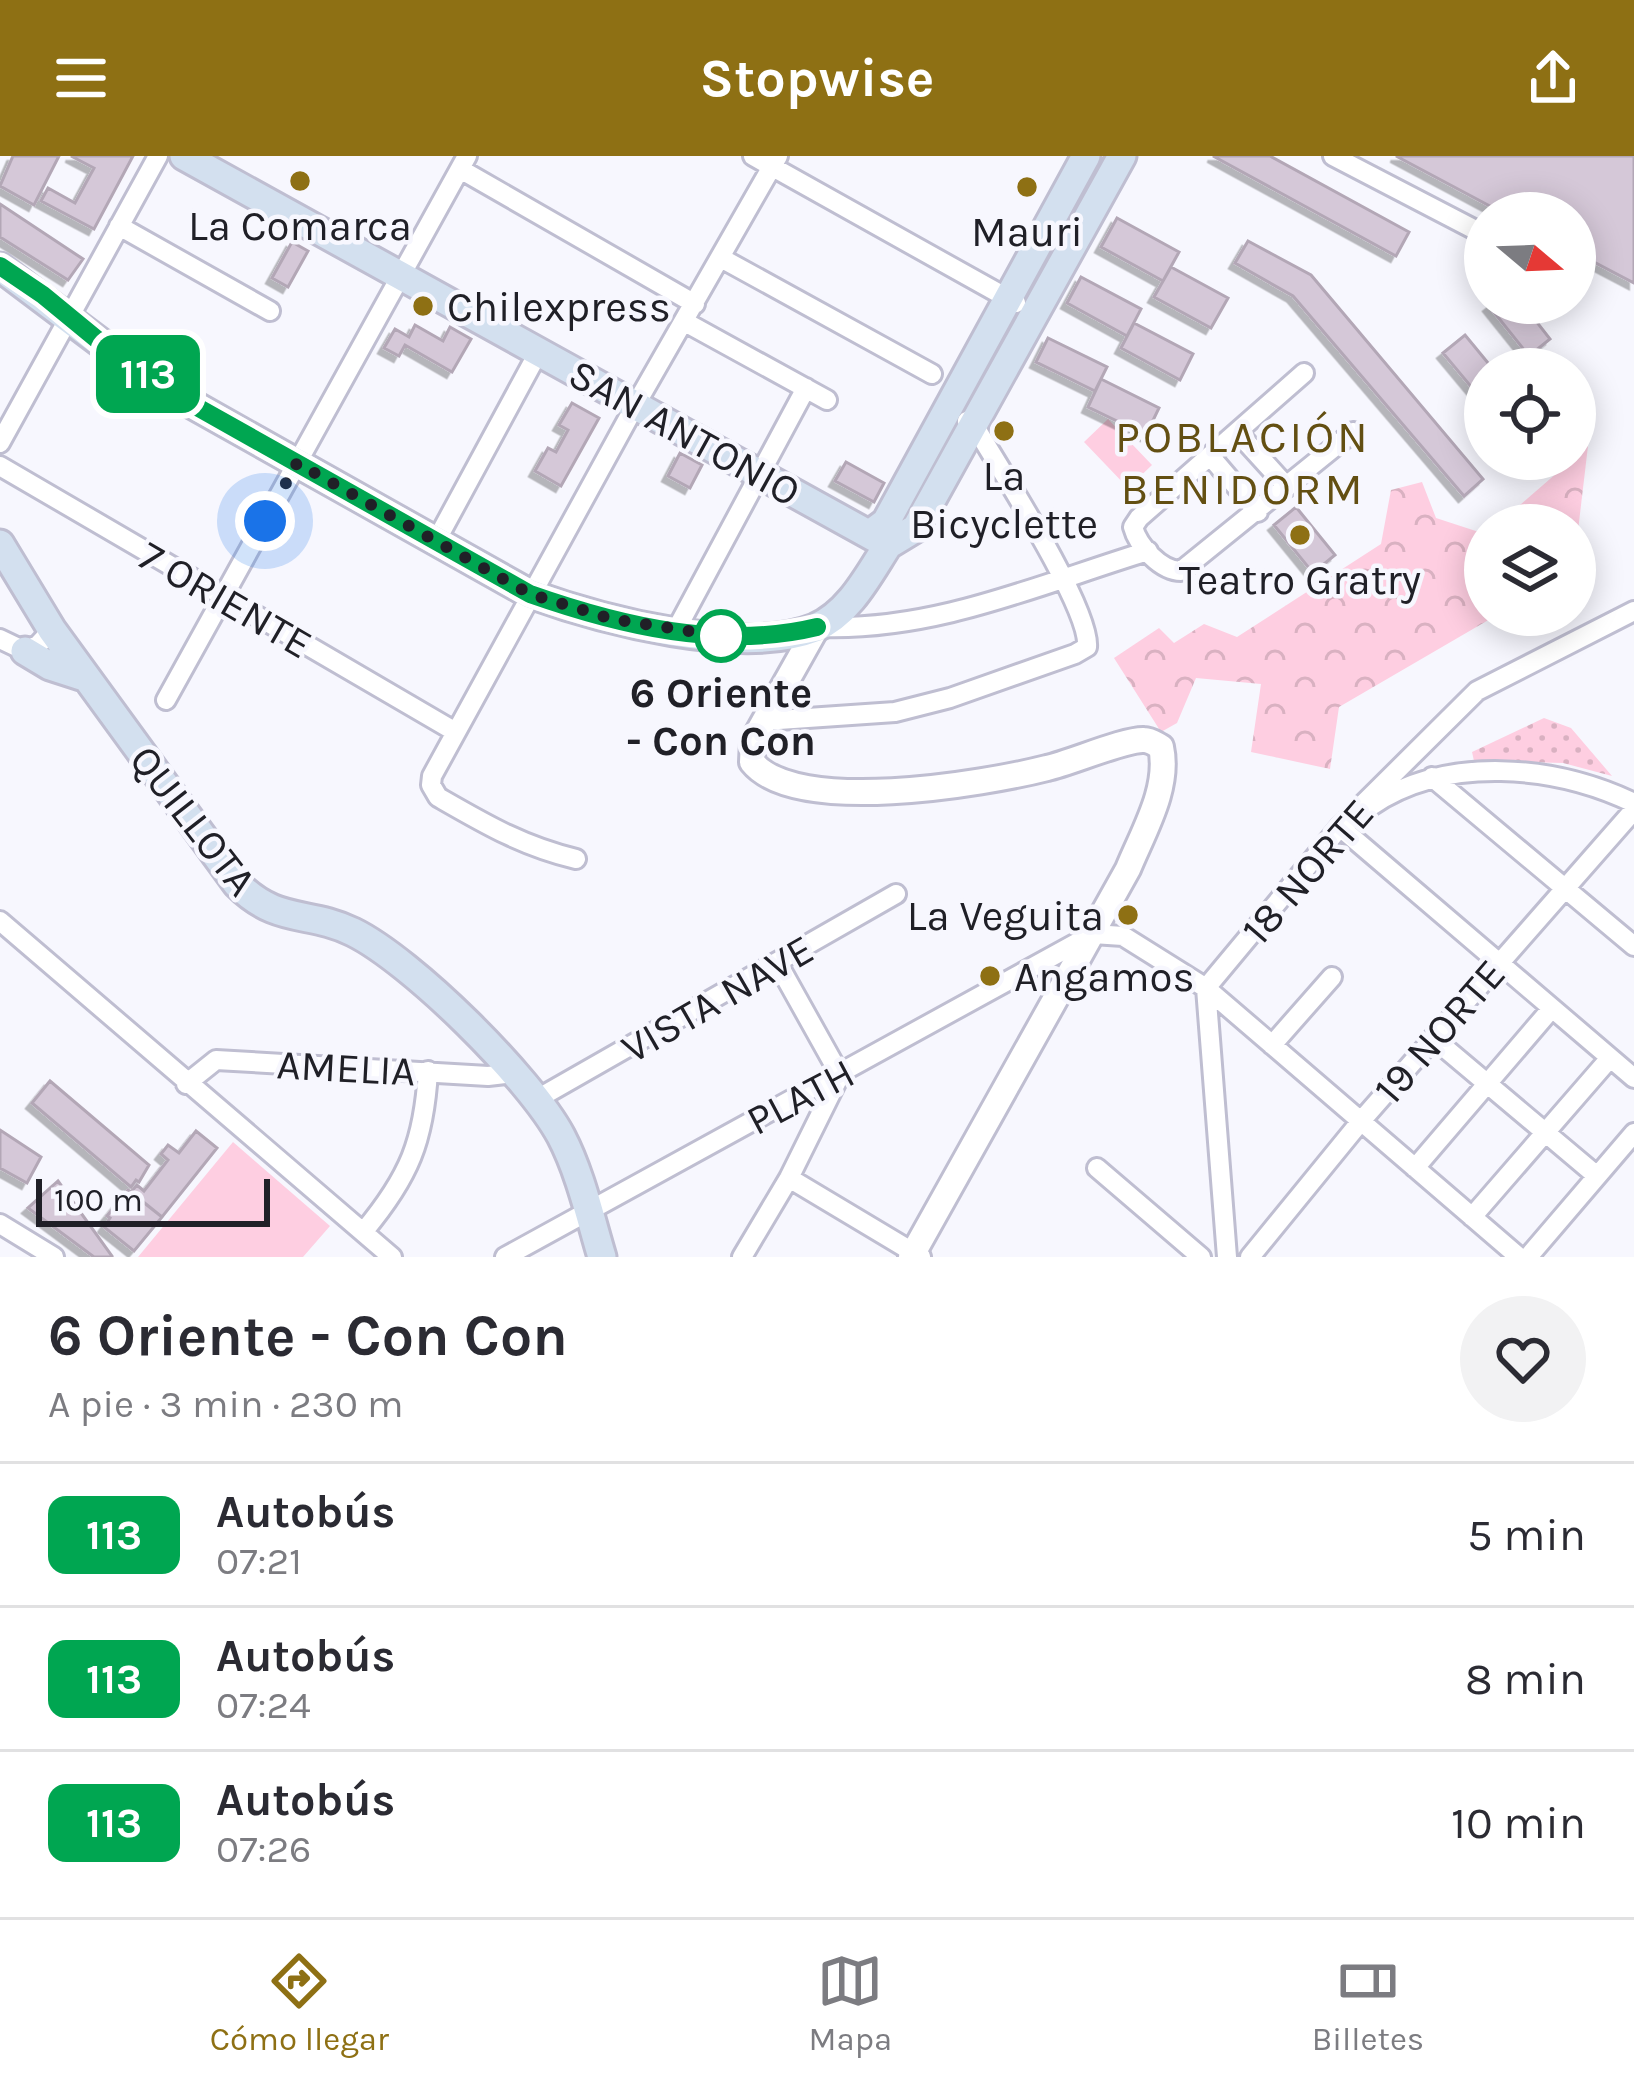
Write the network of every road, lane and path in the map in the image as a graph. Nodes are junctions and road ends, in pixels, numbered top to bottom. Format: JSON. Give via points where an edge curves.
{"nodes":[{"id":1,"x":158,"y":156,"type":"edge"},
{"id":2,"x":184,"y":156,"type":"edge"},
{"id":3,"x":753,"y":156,"type":"edge"},
{"id":4,"x":1086,"y":156,"type":"edge"},
{"id":5,"x":1121,"y":156,"type":"edge"},
{"id":6,"x":1334,"y":156,"type":"edge"},
{"id":7,"x":776,"y":161,"type":"edge"},
{"id":8,"x":463,"y":163,"type":"edge"},
{"id":9,"x":1464,"y":224,"type":"edge"},
{"id":10,"x":119,"y":226,"type":"junction"},
{"id":11,"x":721,"y":258,"type":"junction"},
{"id":12,"x":0,"y":266,"type":"edge"},
{"id":13,"x":401,"y":275,"type":"junction"},
{"id":14,"x":1010,"y":298,"type":"junction"},
{"id":15,"x":270,"y":311,"type":"dead end"},
{"id":16,"x":690,"y":313,"type":"junction"},
{"id":17,"x":1032,"y":316,"type":"junction"},
{"id":18,"x":69,"y":318,"type":"junction"},
{"id":19,"x":538,"y":351,"type":"junction"},
{"id":20,"x":1304,"y":373,"type":"dead end"},
{"id":21,"x":932,"y":374,"type":"dead end"},
{"id":22,"x":806,"y":388,"type":"junction"},
{"id":23,"x":827,"y":400,"type":"dead end"},
{"id":24,"x":636,"y":404,"type":"junction"},
{"id":25,"x":947,"y":409,"type":"junction"},
{"id":26,"x":974,"y":425,"type":"junction"},
{"id":27,"x":1353,"y":432,"type":"dead end"},
{"id":28,"x":1238,"y":433,"type":"junction"},
{"id":29,"x":0,"y":442,"type":"edge"},
{"id":30,"x":1211,"y":457,"type":"junction"},
{"id":31,"x":297,"y":463,"type":"junction"},
{"id":32,"x":0,"y":466,"type":"edge"},
{"id":33,"x":759,"y":474,"type":"junction"},
{"id":34,"x":1287,"y":488,"type":"junction"},
{"id":35,"x":1258,"y":512,"type":"junction"},
{"id":36,"x":879,"y":539,"type":"junction"},
{"id":37,"x":435,"y":543,"type":"junction"},
{"id":38,"x":0,"y":544,"type":"edge"},
{"id":39,"x":1148,"y":551,"type":"junction"},
{"id":40,"x":1062,"y":577,"type":"junction"},
{"id":41,"x":530,"y":594,"type":"junction"},
{"id":42,"x":223,"y":597,"type":"junction"},
{"id":43,"x":1634,"y":611,"type":"edge"},
{"id":44,"x":817,"y":627,"type":"junction"},
{"id":45,"x":52,"y":630,"type":"junction"},
{"id":46,"x":675,"y":632,"type":"junction"},
{"id":47,"x":12,"y":645,"type":"edge"},
{"id":48,"x":84,"y":676,"type":"junction"},
{"id":49,"x":166,"y":700,"type":"dead end"},
{"id":50,"x":764,"y":722,"type":"junction"},
{"id":51,"x":454,"y":731,"type":"junction"},
{"id":52,"x":1432,"y":777,"type":"junction"},
{"id":53,"x":1634,"y":807,"type":"edge"},
{"id":54,"x":1340,"y":827,"type":"junction"},
{"id":55,"x":576,"y":859,"type":"dead end"},
{"id":56,"x":1566,"y":888,"type":"junction"},
{"id":57,"x":896,"y":894,"type":"dead end"},
{"id":58,"x":0,"y":922,"type":"edge"},
{"id":59,"x":1093,"y":934,"type":"junction"},
{"id":60,"x":1634,"y":946,"type":"edge"},
{"id":61,"x":1498,"y":962,"type":"junction"},
{"id":62,"x":778,"y":964,"type":"junction"},
{"id":63,"x":1333,"y":977,"type":"dead end"},
{"id":64,"x":1206,"y":988,"type":"junction"},
{"id":65,"x":1552,"y":1008,"type":"junction"},
{"id":66,"x":1433,"y":1038,"type":"junction"},
{"id":67,"x":1272,"y":1045,"type":"junction"},
{"id":68,"x":1610,"y":1058,"type":"junction"},
{"id":69,"x":428,"y":1071,"type":"junction"},
{"id":70,"x":515,"y":1073,"type":"junction"},
{"id":71,"x":840,"y":1075,"type":"junction"},
{"id":72,"x":1634,"y":1078,"type":"edge"},
{"id":73,"x":1486,"y":1082,"type":"junction"},
{"id":74,"x":186,"y":1084,"type":"junction"},
{"id":75,"x":537,"y":1100,"type":"junction"},
{"id":76,"x":1361,"y":1121,"type":"junction"},
{"id":77,"x":1545,"y":1131,"type":"junction"},
{"id":78,"x":1634,"y":1133,"type":"edge"},
{"id":79,"x":1097,"y":1168,"type":"dead end"},
{"id":80,"x":1415,"y":1168,"type":"junction"},
{"id":81,"x":1597,"y":1176,"type":"junction"},
{"id":82,"x":789,"y":1178,"type":"junction"},
{"id":83,"x":588,"y":1210,"type":"junction"},
{"id":84,"x":1472,"y":1216,"type":"junction"},
{"id":85,"x":0,"y":1223,"type":"edge"},
{"id":86,"x":364,"y":1231,"type":"junction"},
{"id":87,"x":915,"y":1255,"type":"edge"},
{"id":88,"x":54,"y":1257,"type":"edge"},
{"id":89,"x":392,"y":1257,"type":"edge"},
{"id":90,"x":505,"y":1257,"type":"edge"},
{"id":91,"x":602,"y":1257,"type":"edge"},
{"id":92,"x":742,"y":1257,"type":"edge"},
{"id":93,"x":1201,"y":1257,"type":"edge"},
{"id":94,"x":1228,"y":1257,"type":"edge"},
{"id":95,"x":1250,"y":1257,"type":"edge"},
{"id":96,"x":1524,"y":1257,"type":"edge"}],
"edges":[{"from":1,"to":10,"type":"street"},
{"from":2,"to":13,"type":"main road","name":"SAN ANTONIO"},
{"from":3,"to":7,"type":"street"},
{"from":4,"to":14,"type":"main road"},
{"from":5,"to":17,"type":"main road"},
{"from":6,"to":9,"type":"street"},
{"from":7,"to":11,"type":"street"},
{"from":7,"to":14,"type":"street"},
{"from":8,"to":13,"type":"street"},
{"from":8,"to":16,"type":"street"},
{"from":10,"to":15,"type":"street"},
{"from":10,"to":18,"type":"street"},
{"from":11,"to":16,"type":"street"},
{"from":11,"to":21,"type":"street"},
{"from":12,"to":18,"type":"main road"},
{"from":13,"to":19,"type":"main road","name":"SAN ANTONIO"},
{"from":13,"to":31,"type":"street"},
{"from":14,"to":17,"type":"street"},
{"from":14,"to":25,"type":"main road"},
{"from":16,"to":22,"type":"street"},
{"from":16,"to":24,"type":"street"},
{"from":17,"to":26,"type":"main road"},
{"from":18,"to":29,"type":"street"},
{"from":18,"to":31,"type":"main road","via":[[190,403]]},
{"from":19,"to":24,"type":"main road","name":"SAN ANTONIO"},
{"from":19,"to":37,"type":"street"},
{"from":20,"to":28,"type":"street"},
{"from":22,"to":23,"type":"street"},
{"from":22,"to":33,"type":"street"},
{"from":24,"to":33,"type":"main road","name":"SAN ANTONIO"},
{"from":24,"to":41,"type":"street"},
{"from":25,"to":26,"type":"street"},
{"from":25,"to":36,"type":"main road"},
{"from":26,"to":36,"type":"main road","via":[[916,528]]},
{"from":26,"to":40,"type":"street"},
{"from":27,"to":34,"type":"street"},
{"from":28,"to":30,"type":"street"},
{"from":28,"to":34,"type":"street"},
{"from":30,"to":35,"type":"street"},
{"from":30,"to":39,"type":"street","via":[[1135,522]]},
{"from":31,"to":37,"type":"main road"},
{"from":31,"to":42,"type":"street"},
{"from":32,"to":42,"type":"street","name":"7 ORIENTE"},
{"from":33,"to":36,"type":"main road","name":"SAN ANTONIO"},
{"from":33,"to":46,"type":"street"},
{"from":34,"to":35,"type":"street"},
{"from":35,"to":39,"type":"street","via":[[1181,571]]},
{"from":36,"to":44,"type":"main road","via":[[858,591]]},
{"from":37,"to":41,"type":"main road"},
{"from":38,"to":45,"type":"main road","name":"QUILLOTA"},
{"from":39,"to":40,"type":"street"},
{"from":40,"to":44,"type":"street","via":[[934,616],[864,629]]},
{"from":40,"to":50,"type":"street","via":[[1088,634],[1075,654],[895,712]]},
{"from":41,"to":46,"type":"main road"},
{"from":41,"to":51,"type":"street"},
{"from":42,"to":49,"type":"street"},
{"from":42,"to":51,"type":"street","name":"7 ORIENTE"},
{"from":43,"to":54,"type":"street","name":"18 NORTE","via":[[1477,691]]},
{"from":44,"to":46,"type":"main road","via":[[785,635]]},
{"from":44,"to":50,"type":"street"},
{"from":45,"to":47,"type":"street","via":[[38,644]]},
{"from":45,"to":48,"type":"main road","name":"QUILLOTA"},
{"from":47,"to":48,"type":"main road"},
{"from":48,"to":70,"type":"main road","name":"QUILLOTA","via":[[256,902],[367,940]]},
{"from":50,"to":59,"type":"street","via":[[752,762],[763,776],[852,792],[1040,770],[1142,740],[1161,747],[1154,805]]},
{"from":51,"to":55,"type":"street","via":[[431,781],[438,797],[530,848]]},
{"from":52,"to":53,"type":"street","via":[[1525,774],[1595,788]]},
{"from":52,"to":54,"type":"street"},
{"from":52,"to":56,"type":"street"},
{"from":53,"to":56,"type":"street","name":"19 NORTE"},
{"from":54,"to":61,"type":"street"},
{"from":54,"to":64,"type":"street","name":"18 NORTE"},
{"from":56,"to":60,"type":"street"},
{"from":56,"to":61,"type":"street","name":"19 NORTE"},
{"from":57,"to":62,"type":"street","name":"VISTA NAVE"},
{"from":58,"to":74,"type":"street"},
{"from":59,"to":64,"type":"street","via":[[1123,936]]},
{"from":59,"to":71,"type":"street","name":"PLATH"},
{"from":59,"to":87,"type":"street"},
{"from":61,"to":65,"type":"street"},
{"from":61,"to":66,"type":"street","name":"19 NORTE"},
{"from":62,"to":71,"type":"street"},
{"from":62,"to":75,"type":"street","name":"VISTA NAVE"},
{"from":63,"to":67,"type":"street"},
{"from":64,"to":67,"type":"street"},
{"from":64,"to":94,"type":"street"},
{"from":65,"to":68,"type":"street"},
{"from":65,"to":73,"type":"street"},
{"from":66,"to":73,"type":"street"},
{"from":66,"to":76,"type":"street","name":"19 NORTE"},
{"from":67,"to":76,"type":"street"},
{"from":68,"to":72,"type":"street"},
{"from":68,"to":77,"type":"street"},
{"from":69,"to":70,"type":"street","name":"AMELIA"},
{"from":69,"to":74,"type":"street","name":"AMELIA","via":[[216,1060]]},
{"from":69,"to":86,"type":"street","via":[[416,1152],[398,1191]]},
{"from":70,"to":75,"type":"main road","name":"QUILLOTA"},
{"from":71,"to":82,"type":"street"},
{"from":71,"to":83,"type":"street","name":"PLATH"},
{"from":73,"to":77,"type":"street"},
{"from":73,"to":80,"type":"street"},
{"from":74,"to":86,"type":"street"},
{"from":75,"to":83,"type":"main road","name":"QUILLOTA","via":[[562,1137]]},
{"from":76,"to":80,"type":"street"},
{"from":76,"to":95,"type":"street","name":"19 NORTE"},
{"from":77,"to":81,"type":"street"},
{"from":77,"to":84,"type":"street"},
{"from":78,"to":81,"type":"street"},
{"from":79,"to":93,"type":"street"},
{"from":80,"to":84,"type":"street"},
{"from":81,"to":96,"type":"street"},
{"from":82,"to":87,"type":"street"},
{"from":82,"to":92,"type":"street"},
{"from":83,"to":90,"type":"street","name":"PLATH"},
{"from":83,"to":91,"type":"main road","name":"QUILLOTA"},
{"from":84,"to":96,"type":"street"},
{"from":85,"to":88,"type":"street"},
{"from":86,"to":89,"type":"street"}]}
